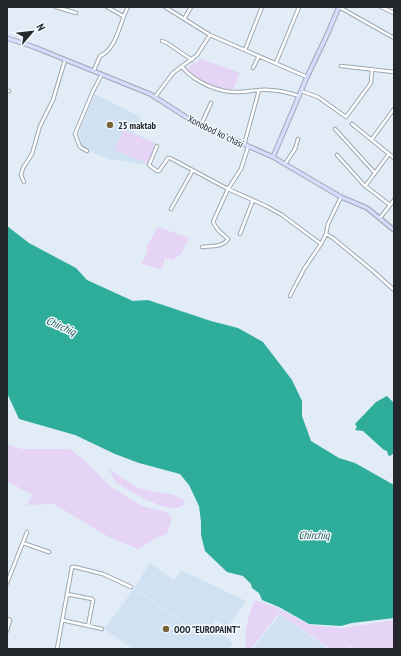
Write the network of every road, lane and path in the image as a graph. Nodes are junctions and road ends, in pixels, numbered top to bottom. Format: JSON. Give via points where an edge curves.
{"nodes":[{"id":1,"x":56,"y":7,"type":"edge"},
{"id":2,"x":107,"y":7,"type":"edge"},
{"id":3,"x":128,"y":7,"type":"edge"},
{"id":4,"x":165,"y":7,"type":"edge"},
{"id":5,"x":191,"y":7,"type":"edge"},
{"id":6,"x":262,"y":7,"type":"edge"},
{"id":7,"x":298,"y":7,"type":"edge"},
{"id":8,"x":339,"y":7,"type":"edge"},
{"id":9,"x":381,"y":7,"type":"edge"},
{"id":10,"x":76,"y":13,"type":"dead end"},
{"id":11,"x":394,"y":13,"type":"edge"},
{"id":12,"x":123,"y":16,"type":"junction"},
{"id":13,"x":184,"y":19,"type":"junction"},
{"id":14,"x":210,"y":35,"type":"junction"},
{"id":15,"x":7,"y":38,"type":"edge"},
{"id":16,"x":394,"y":38,"type":"edge"},
{"id":17,"x":162,"y":41,"type":"dead end"},
{"id":18,"x":245,"y":50,"type":"junction"},
{"id":19,"x":259,"y":56,"type":"junction"},
{"id":20,"x":65,"y":59,"type":"junction"},
{"id":21,"x":192,"y":60,"type":"junction"},
{"id":22,"x":276,"y":63,"type":"junction"},
{"id":23,"x":341,"y":66,"type":"dead end"},
{"id":24,"x":182,"y":67,"type":"junction"},
{"id":25,"x":253,"y":68,"type":"dead end"},
{"id":26,"x":94,"y":70,"type":"junction"},
{"id":27,"x":372,"y":70,"type":"junction"},
{"id":28,"x":394,"y":72,"type":"edge"},
{"id":29,"x":102,"y":74,"type":"junction"},
{"id":30,"x":307,"y":77,"type":"junction"},
{"id":31,"x":259,"y":90,"type":"junction"},
{"id":32,"x":301,"y":91,"type":"junction"},
{"id":33,"x":299,"y":96,"type":"junction"},
{"id":34,"x":155,"y":97,"type":"junction"},
{"id":35,"x":211,"y":103,"type":"dead end"},
{"id":36,"x":394,"y":109,"type":"edge"},
{"id":37,"x":352,"y":124,"type":"dead end"},
{"id":38,"x":201,"y":125,"type":"junction"},
{"id":39,"x":335,"y":129,"type":"dead end"},
{"id":40,"x":298,"y":139,"type":"dead end"},
{"id":41,"x":372,"y":139,"type":"junction"},
{"id":42,"x":157,"y":146,"type":"dead end"},
{"id":43,"x":246,"y":146,"type":"junction"},
{"id":44,"x":87,"y":151,"type":"dead end"},
{"id":45,"x":389,"y":154,"type":"junction"},
{"id":46,"x":337,"y":155,"type":"dead end"},
{"id":47,"x":273,"y":157,"type":"junction"},
{"id":48,"x":394,"y":158,"type":"edge"},
{"id":49,"x":285,"y":164,"type":"junction"},
{"id":50,"x":193,"y":170,"type":"junction"},
{"id":51,"x":375,"y":173,"type":"junction"},
{"id":52,"x":24,"y":182,"type":"dead end"},
{"id":53,"x":366,"y":185,"type":"junction"},
{"id":54,"x":228,"y":189,"type":"junction"},
{"id":55,"x":341,"y":197,"type":"junction"},
{"id":56,"x":253,"y":200,"type":"junction"},
{"id":57,"x":394,"y":200,"type":"edge"},
{"id":58,"x":390,"y":205,"type":"junction"},
{"id":59,"x":171,"y":209,"type":"dead end"},
{"id":60,"x":380,"y":218,"type":"junction"},
{"id":61,"x":394,"y":230,"type":"edge"},
{"id":62,"x":240,"y":234,"type":"dead end"},
{"id":63,"x":326,"y":234,"type":"junction"},
{"id":64,"x":321,"y":244,"type":"junction"},
{"id":65,"x":202,"y":247,"type":"dead end"},
{"id":66,"x":394,"y":290,"type":"edge"},
{"id":67,"x":290,"y":296,"type":"dead end"},
{"id":68,"x":28,"y":532,"type":"dead end"},
{"id":69,"x":23,"y":543,"type":"junction"},
{"id":70,"x":49,"y":552,"type":"dead end"},
{"id":71,"x":7,"y":583,"type":"edge"},
{"id":72,"x":131,"y":587,"type":"dead end"},
{"id":73,"x":67,"y":594,"type":"junction"},
{"id":74,"x":7,"y":619,"type":"edge"},
{"id":75,"x":62,"y":620,"type":"junction"},
{"id":76,"x":88,"y":626,"type":"junction"},
{"id":77,"x":102,"y":629,"type":"dead end"},
{"id":78,"x":7,"y":631,"type":"edge"},
{"id":79,"x":56,"y":649,"type":"edge"}],
"edges":[{"from":1,"to":10,"type":"street"},
{"from":2,"to":12,"type":"street"},
{"from":3,"to":12,"type":"street"},
{"from":4,"to":13,"type":"street"},
{"from":5,"to":13,"type":"street"},
{"from":6,"to":18,"type":"street"},
{"from":7,"to":22,"type":"street"},
{"from":8,"to":16,"type":"street"},
{"from":8,"to":30,"type":"main road"},
{"from":9,"to":11,"type":"street"},
{"from":12,"to":26,"type":"street","via":[[114,41],[100,56]]},
{"from":13,"to":14,"type":"street"},
{"from":14,"to":18,"type":"street"},
{"from":14,"to":21,"type":"street"},
{"from":15,"to":20,"type":"main road","name":"Xonobod koʻchasi"},
{"from":17,"to":21,"type":"street"},
{"from":18,"to":19,"type":"street"},
{"from":19,"to":22,"type":"street"},
{"from":19,"to":25,"type":"street"},
{"from":20,"to":26,"type":"main road","name":"Xonobod koʻchasi"},
{"from":20,"to":52,"type":"street","via":[[53,100],[40,126],[32,154],[23,168],[21,175]]},
{"from":21,"to":24,"type":"street"},
{"from":22,"to":30,"type":"street"},
{"from":23,"to":27,"type":"street"},
{"from":24,"to":31,"type":"street","via":[[192,77],[220,91]]},
{"from":24,"to":34,"type":"street","via":[[173,73]]},
{"from":26,"to":29,"type":"main road","name":"Xonobod koʻchasi"},
{"from":27,"to":28,"type":"street"},
{"from":27,"to":32,"type":"street","via":[[371,83],[346,117],[318,97]]},
{"from":29,"to":34,"type":"main road","name":"Xonobod koʻchasi"},
{"from":29,"to":44,"type":"street","via":[[75,134],[80,147]]},
{"from":30,"to":32,"type":"main road"},
{"from":31,"to":33,"type":"street"},
{"from":31,"to":43,"type":"street"},
{"from":32,"to":33,"type":"main road"},
{"from":33,"to":47,"type":"main road"},
{"from":34,"to":38,"type":"main road","name":"Xonobod koʻchasi"},
{"from":35,"to":38,"type":"street"},
{"from":36,"to":41,"type":"street"},
{"from":37,"to":41,"type":"street"},
{"from":38,"to":43,"type":"main road","name":"Xonobod koʻchasi"},
{"from":39,"to":51,"type":"street"},
{"from":40,"to":49,"type":"street"},
{"from":41,"to":45,"type":"street"},
{"from":42,"to":50,"type":"street","via":[[151,167],[159,172],[169,158]]},
{"from":43,"to":47,"type":"main road","name":"Xonobod koʻchasi"},
{"from":43,"to":54,"type":"street","via":[[241,169]]},
{"from":45,"to":48,"type":"street"},
{"from":45,"to":51,"type":"street"},
{"from":46,"to":53,"type":"street"},
{"from":47,"to":49,"type":"main road","name":"Xonobod koʻchasi"},
{"from":49,"to":55,"type":"main road","name":"Xonobod koʻchasi"},
{"from":50,"to":54,"type":"street"},
{"from":50,"to":59,"type":"street"},
{"from":51,"to":53,"type":"street"},
{"from":53,"to":58,"type":"street"},
{"from":54,"to":56,"type":"street"},
{"from":54,"to":65,"type":"street","via":[[213,222],[228,240],[224,244]]},
{"from":55,"to":60,"type":"main road","name":"Xonobod koʻchasi","via":[[367,208]]},
{"from":55,"to":63,"type":"street"},
{"from":56,"to":62,"type":"street"},
{"from":56,"to":64,"type":"street","via":[[282,215]]},
{"from":57,"to":58,"type":"street"},
{"from":58,"to":60,"type":"street"},
{"from":60,"to":61,"type":"main road","name":"Xonobod koʻchasi"},
{"from":63,"to":64,"type":"street"},
{"from":63,"to":66,"type":"street"},
{"from":64,"to":67,"type":"street"},
{"from":68,"to":69,"type":"street"},
{"from":69,"to":70,"type":"street"},
{"from":69,"to":71,"type":"street"},
{"from":72,"to":73,"type":"street","via":[[103,574],[74,567]]},
{"from":73,"to":75,"type":"street"},
{"from":73,"to":76,"type":"street","via":[[93,600]]},
{"from":74,"to":78,"type":"street","via":[[10,620]]},
{"from":75,"to":76,"type":"street"},
{"from":75,"to":79,"type":"street"},
{"from":76,"to":77,"type":"street"}]}
